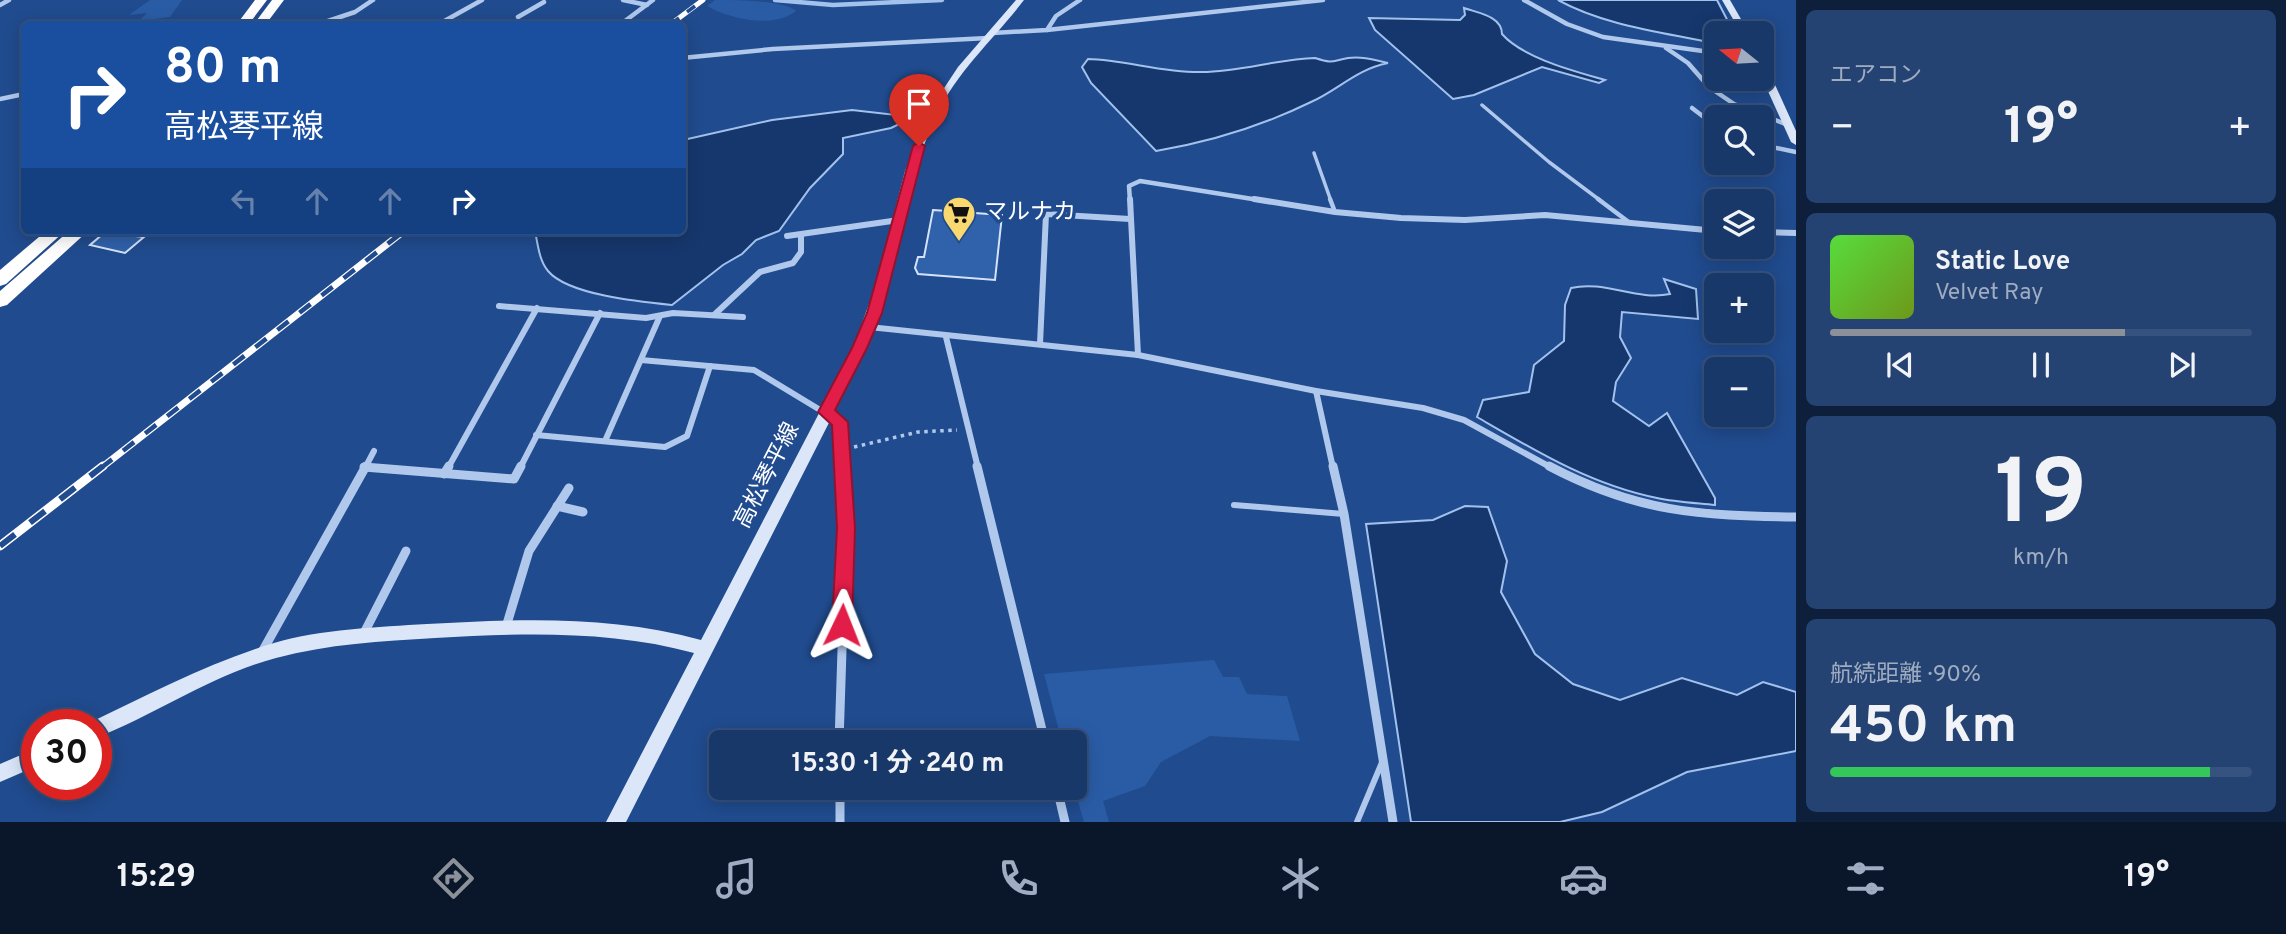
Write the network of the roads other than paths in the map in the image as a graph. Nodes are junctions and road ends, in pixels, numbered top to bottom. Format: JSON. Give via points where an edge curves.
{"nodes":[{"id":1,"x":9,"y":0,"type":"edge"},
{"id":2,"x":373,"y":0,"type":"edge"},
{"id":3,"x":482,"y":0,"type":"edge"},
{"id":4,"x":537,"y":0,"type":"edge"},
{"id":5,"x":623,"y":0,"type":"edge"},
{"id":6,"x":653,"y":0,"type":"edge"},
{"id":7,"x":1020,"y":0,"type":"edge"},
{"id":8,"x":1080,"y":0,"type":"edge"},
{"id":9,"x":1323,"y":0,"type":"edge"},
{"id":10,"x":1524,"y":0,"type":"edge"},
{"id":11,"x":1726,"y":0,"type":"edge"},
{"id":12,"x":260,"y":1,"type":"edge"},
{"id":13,"x":278,"y":1,"type":"edge"},
{"id":14,"x":546,"y":1,"type":"edge"},
{"id":15,"x":0,"y":5,"type":"edge"},
{"id":16,"x":647,"y":5,"type":"junction"},
{"id":17,"x":518,"y":16,"type":"dead end"},
{"id":18,"x":245,"y":21,"type":"edge"},
{"id":19,"x":262,"y":21,"type":"edge"},
{"id":20,"x":328,"y":21,"type":"edge"},
{"id":21,"x":444,"y":21,"type":"edge"},
{"id":22,"x":625,"y":21,"type":"edge"},
{"id":23,"x":1738,"y":21,"type":"edge"},
{"id":24,"x":1047,"y":30,"type":"junction"},
{"id":25,"x":991,"y":36,"type":"junction"},
{"id":26,"x":1666,"y":48,"type":"junction"},
{"id":27,"x":1704,"y":52,"type":"edge"},
{"id":28,"x":686,"y":58,"type":"edge"},
{"id":29,"x":1773,"y":91,"type":"edge"},
{"id":30,"x":21,"y":95,"type":"edge"},
{"id":31,"x":0,"y":99,"type":"edge"},
{"id":32,"x":1482,"y":105,"type":"dead end"},
{"id":33,"x":1692,"y":108,"type":"dead end"},
{"id":34,"x":1704,"y":117,"type":"edge"},
{"id":35,"x":1788,"y":125,"type":"junction"},
{"id":36,"x":1796,"y":142,"type":"edge"},
{"id":37,"x":1774,"y":147,"type":"edge"},
{"id":38,"x":1796,"y":152,"type":"edge"},
{"id":39,"x":1314,"y":153,"type":"dead end"},
{"id":40,"x":1335,"y":212,"type":"junction"},
{"id":41,"x":1130,"y":219,"type":"junction"},
{"id":42,"x":899,"y":220,"type":"junction"},
{"id":43,"x":1633,"y":225,"type":"junction"},
{"id":44,"x":1704,"y":230,"type":"edge"},
{"id":45,"x":1774,"y":232,"type":"edge"},
{"id":46,"x":1796,"y":233,"type":"edge"},
{"id":47,"x":51,"y":235,"type":"edge"},
{"id":48,"x":74,"y":235,"type":"edge"},
{"id":49,"x":801,"y":235,"type":"junction"},
{"id":50,"x":787,"y":236,"type":"dead end"},
{"id":51,"x":0,"y":280,"type":"edge"},
{"id":52,"x":0,"y":301,"type":"edge"},
{"id":53,"x":499,"y":306,"type":"dead end"},
{"id":54,"x":537,"y":309,"type":"junction"},
{"id":55,"x":600,"y":313,"type":"junction"},
{"id":56,"x":660,"y":316,"type":"junction"},
{"id":57,"x":714,"y":316,"type":"junction"},
{"id":58,"x":743,"y":317,"type":"dead end"},
{"id":59,"x":869,"y":327,"type":"junction"},
{"id":60,"x":946,"y":337,"type":"junction"},
{"id":61,"x":1040,"y":344,"type":"junction"},
{"id":62,"x":1138,"y":355,"type":"junction"},
{"id":63,"x":641,"y":360,"type":"junction"},
{"id":64,"x":710,"y":366,"type":"junction"},
{"id":65,"x":1316,"y":391,"type":"junction"},
{"id":66,"x":826,"y":412,"type":"junction"},
{"id":67,"x":536,"y":435,"type":"junction"},
{"id":68,"x":605,"y":442,"type":"junction"},
{"id":69,"x":374,"y":450,"type":"dead end"},
{"id":70,"x":365,"y":467,"type":"junction"},
{"id":71,"x":444,"y":474,"type":"junction"},
{"id":72,"x":569,"y":488,"type":"dead end"},
{"id":73,"x":1234,"y":505,"type":"dead end"},
{"id":74,"x":558,"y":506,"type":"junction"},
{"id":75,"x":583,"y":512,"type":"dead end"},
{"id":76,"x":1344,"y":514,"type":"junction"},
{"id":77,"x":1796,"y":517,"type":"edge"},
{"id":78,"x":407,"y":551,"type":"dead end"},
{"id":79,"x":505,"y":627,"type":"junction"},
{"id":80,"x":363,"y":635,"type":"junction"},
{"id":81,"x":707,"y":649,"type":"junction"},
{"id":82,"x":260,"y":656,"type":"junction"},
{"id":83,"x":112,"y":721,"type":"edge"},
{"id":84,"x":839,"y":730,"type":"edge"},
{"id":85,"x":1042,"y":730,"type":"edge"},
{"id":86,"x":1383,"y":760,"type":"junction"},
{"id":87,"x":21,"y":764,"type":"edge"},
{"id":88,"x":0,"y":773,"type":"edge"},
{"id":89,"x":840,"y":800,"type":"edge"},
{"id":90,"x":1059,"y":800,"type":"edge"},
{"id":91,"x":616,"y":822,"type":"edge"},
{"id":92,"x":840,"y":822,"type":"edge"},
{"id":93,"x":1065,"y":822,"type":"edge"},
{"id":94,"x":1357,"y":822,"type":"edge"},
{"id":95,"x":1393,"y":822,"type":"edge"}],
"edges":[{"from":1,"to":15,"type":"street"},
{"from":2,"to":20,"type":"street"},
{"from":3,"to":21,"type":"street"},
{"from":4,"to":14,"type":"street"},
{"from":5,"to":16,"type":"street"},
{"from":6,"to":16,"type":"street"},
{"from":7,"to":25,"type":"main road","name":"高松琴平線"},
{"from":8,"to":24,"type":"street","via":[[1049,22]]},
{"from":9,"to":24,"type":"street"},
{"from":10,"to":26,"type":"street","via":[[1594,34]]},
{"from":11,"to":23,"type":"main road"},
{"from":12,"to":18,"type":"highway"},
{"from":13,"to":19,"type":"highway"},
{"from":14,"to":17,"type":"street"},
{"from":16,"to":22,"type":"street"},
{"from":24,"to":25,"type":"street"},
{"from":25,"to":28,"type":"street"},
{"from":25,"to":42,"type":"main road","name":"高松琴平線","via":[[945,90],[919,146]]},
{"from":26,"to":27,"type":"street"},
{"from":26,"to":35,"type":"street","via":[[1734,104]]},
{"from":29,"to":35,"type":"main road"},
{"from":30,"to":31,"type":"street"},
{"from":32,"to":43,"type":"lane"},
{"from":33,"to":34,"type":"street"},
{"from":35,"to":36,"type":"main road"},
{"from":37,"to":38,"type":"street"},
{"from":39,"to":40,"type":"lane"},
{"from":40,"to":41,"type":"street","via":[[1140,181],[1129,186]]},
{"from":40,"to":43,"type":"street","via":[[1465,220],[1545,215]]},
{"from":41,"to":61,"type":"street","via":[[1046,214]]},
{"from":41,"to":62,"type":"street"},
{"from":42,"to":49,"type":"street"},
{"from":42,"to":59,"type":"main road","name":"高松琴平線"},
{"from":43,"to":44,"type":"street"},
{"from":45,"to":46,"type":"street"},
{"from":47,"to":51,"type":"highway"},
{"from":48,"to":52,"type":"highway"},
{"from":49,"to":50,"type":"street"},
{"from":49,"to":57,"type":"street","via":[[801,252],[793,262],[760,272]]},
{"from":53,"to":54,"type":"street"},
{"from":54,"to":55,"type":"street"},
{"from":54,"to":71,"type":"street"},
{"from":55,"to":56,"type":"street"},
{"from":55,"to":67,"type":"street"},
{"from":56,"to":57,"type":"street"},
{"from":56,"to":63,"type":"street"},
{"from":57,"to":58,"type":"street"},
{"from":59,"to":60,"type":"street"},
{"from":59,"to":66,"type":"main road","name":"高松琴平線"},
{"from":60,"to":61,"type":"street"},
{"from":60,"to":85,"type":"street"},
{"from":61,"to":62,"type":"street"},
{"from":62,"to":65,"type":"street"},
{"from":63,"to":64,"type":"street"},
{"from":63,"to":68,"type":"street"},
{"from":64,"to":66,"type":"street","via":[[754,370]]},
{"from":64,"to":68,"type":"street","via":[[687,436],[665,447]]},
{"from":65,"to":76,"type":"street"},
{"from":65,"to":77,"type":"street","via":[[1423,408],[1464,420],[1585,485],[1651,507],[1720,516]]},
{"from":66,"to":81,"type":"main road","name":"高松琴平線"},
{"from":66,"to":84,"type":"street","via":[[840,422],[846,528]]},
{"from":67,"to":68,"type":"street"},
{"from":67,"to":71,"type":"street","via":[[514,480]]},
{"from":69,"to":70,"type":"street"},
{"from":70,"to":71,"type":"street"},
{"from":70,"to":82,"type":"street"},
{"from":72,"to":74,"type":"street"},
{"from":73,"to":76,"type":"lane"},
{"from":74,"to":75,"type":"street"},
{"from":74,"to":79,"type":"street","via":[[529,551]]},
{"from":76,"to":86,"type":"street"},
{"from":78,"to":80,"type":"street"},
{"from":79,"to":80,"type":"main road"},
{"from":79,"to":81,"type":"main road","via":[[606,629]]},
{"from":80,"to":82,"type":"main road"},
{"from":81,"to":91,"type":"main road","name":"高松琴平線"},
{"from":82,"to":83,"type":"main road","via":[[209,674]]},
{"from":86,"to":94,"type":"lane"},
{"from":86,"to":95,"type":"street"},
{"from":87,"to":88,"type":"main road"},
{"from":89,"to":92,"type":"street"},
{"from":90,"to":93,"type":"street"}]}
